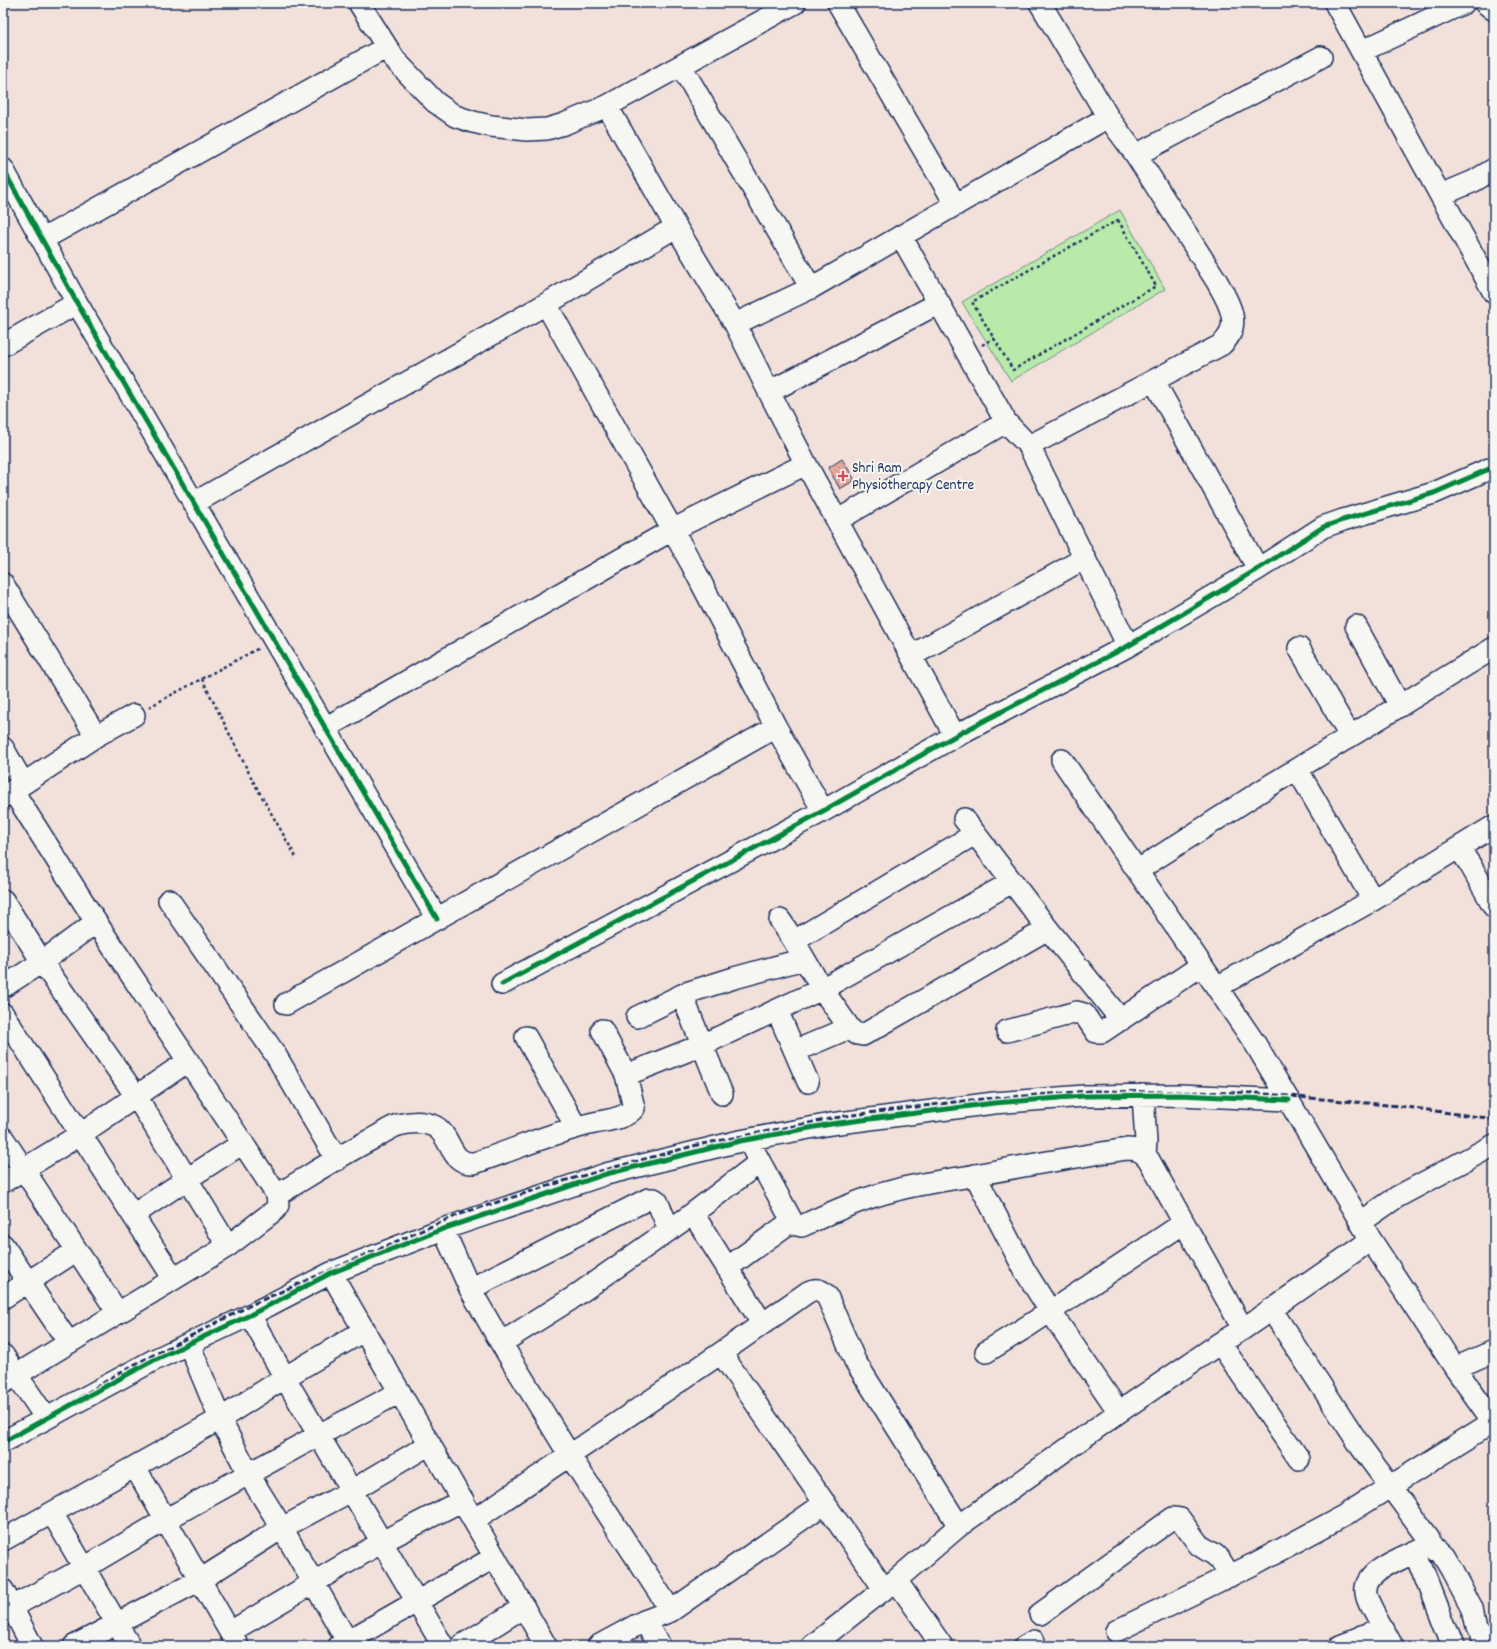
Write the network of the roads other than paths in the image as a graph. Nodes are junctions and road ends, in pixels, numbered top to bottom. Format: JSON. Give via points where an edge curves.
{"nodes":[{"id":1,"x":359,"y":3,"type":"edge"},
{"id":2,"x":795,"y":3,"type":"edge"},
{"id":3,"x":838,"y":3,"type":"edge"},
{"id":4,"x":1336,"y":3,"type":"edge"},
{"id":5,"x":1464,"y":3,"type":"edge"},
{"id":6,"x":1485,"y":3,"type":"edge"},
{"id":7,"x":1045,"y":5,"type":"edge"},
{"id":8,"x":1494,"y":10,"type":"edge"},
{"id":9,"x":387,"y":47,"type":"junction"},
{"id":10,"x":1362,"y":51,"type":"junction"},
{"id":11,"x":1321,"y":57,"type":"dead end"},
{"id":12,"x":681,"y":66,"type":"junction"},
{"id":13,"x":607,"y":106,"type":"junction"},
{"id":14,"x":1108,"y":117,"type":"junction"},
{"id":15,"x":1136,"y":155,"type":"junction"},
{"id":16,"x":3,"y":169,"type":"edge"},
{"id":17,"x":1494,"y":169,"type":"edge"},
{"id":18,"x":1441,"y":195,"type":"junction"},
{"id":19,"x":956,"y":205,"type":"junction"},
{"id":20,"x":676,"y":227,"type":"junction"},
{"id":21,"x":902,"y":236,"type":"junction"},
{"id":22,"x":42,"y":239,"type":"junction"},
{"id":23,"x":811,"y":288,"type":"junction"},
{"id":24,"x":1494,"y":293,"type":"edge"},
{"id":25,"x":77,"y":303,"type":"junction"},
{"id":26,"x":939,"y":303,"type":"junction"},
{"id":27,"x":546,"y":304,"type":"junction"},
{"id":28,"x":735,"y":324,"type":"junction"},
{"id":29,"x":3,"y":345,"type":"edge"},
{"id":30,"x":1154,"y":381,"type":"junction"},
{"id":31,"x":769,"y":392,"type":"junction"},
{"id":32,"x":1006,"y":422,"type":"junction"},
{"id":33,"x":1029,"y":446,"type":"junction"},
{"id":34,"x":806,"y":464,"type":"junction"},
{"id":35,"x":1489,"y":469,"type":"dead end"},
{"id":36,"x":194,"y":502,"type":"junction"},
{"id":37,"x":838,"y":520,"type":"junction"},
{"id":38,"x":672,"y":530,"type":"junction"},
{"id":39,"x":1085,"y":558,"type":"junction"},
{"id":40,"x":1258,"y":569,"type":"junction"},
{"id":41,"x":3,"y":584,"type":"edge"},
{"id":42,"x":1356,"y":626,"type":"dead end"},
{"id":43,"x":1128,"y":646,"type":"junction"},
{"id":44,"x":1299,"y":648,"type":"dead end"},
{"id":45,"x":1494,"y":648,"type":"edge"},
{"id":46,"x":911,"y":656,"type":"junction"},
{"id":47,"x":1400,"y":706,"type":"junction"},
{"id":48,"x":134,"y":715,"type":"road end"},
{"id":49,"x":776,"y":727,"type":"junction"},
{"id":50,"x":325,"y":728,"type":"junction"},
{"id":51,"x":96,"y":736,"type":"junction"},
{"id":52,"x":955,"y":736,"type":"junction"},
{"id":53,"x":1350,"y":736,"type":"junction"},
{"id":54,"x":3,"y":748,"type":"edge"},
{"id":55,"x":1062,"y":760,"type":"dead end"},
{"id":56,"x":1297,"y":768,"type":"junction"},
{"id":57,"x":13,"y":791,"type":"edge"},
{"id":58,"x":823,"y":811,"type":"junction"},
{"id":59,"x":1494,"y":826,"type":"edge"},
{"id":60,"x":1459,"y":848,"type":"junction"},
{"id":61,"x":1138,"y":870,"type":"junction"},
{"id":62,"x":1012,"y":882,"type":"junction"},
{"id":63,"x":3,"y":900,"type":"edge"},
{"id":64,"x":169,"y":900,"type":"dead end"},
{"id":65,"x":1373,"y":900,"type":"junction"},
{"id":66,"x":1494,"y":906,"type":"edge"},
{"id":67,"x":437,"y":919,"type":"junction"},
{"id":68,"x":780,"y":920,"type":"dead end"},
{"id":69,"x":96,"y":922,"type":"junction"},
{"id":70,"x":1048,"y":929,"type":"junction"},
{"id":71,"x":794,"y":941,"type":"junction"},
{"id":72,"x":804,"y":959,"type":"junction"},
{"id":73,"x":42,"y":962,"type":"junction"},
{"id":74,"x":1202,"y":965,"type":"junction"},
{"id":75,"x":502,"y":984,"type":"dead end"},
{"id":76,"x":3,"y":987,"type":"edge"},
{"id":77,"x":1217,"y":987,"type":"junction"},
{"id":78,"x":822,"y":989,"type":"junction"},
{"id":79,"x":682,"y":994,"type":"junction"},
{"id":80,"x":286,"y":1004,"type":"dead end"},
{"id":81,"x":777,"y":1010,"type":"junction"},
{"id":82,"x":3,"y":1014,"type":"edge"},
{"id":83,"x":637,"y":1018,"type":"dead end"},
{"id":84,"x":1121,"y":1020,"type":"junction"},
{"id":85,"x":849,"y":1028,"type":"junction"},
{"id":86,"x":602,"y":1030,"type":"dead end"},
{"id":87,"x":1007,"y":1031,"type":"dead end"},
{"id":88,"x":526,"y":1037,"type":"dead end"},
{"id":89,"x":702,"y":1045,"type":"junction"},
{"id":90,"x":795,"y":1051,"type":"junction"},
{"id":91,"x":188,"y":1061,"type":"junction"},
{"id":92,"x":626,"y":1076,"type":"junction"},
{"id":93,"x":808,"y":1082,"type":"dead end"},
{"id":94,"x":722,"y":1094,"type":"dead end"},
{"id":95,"x":1143,"y":1095,"type":"junction"},
{"id":96,"x":136,"y":1096,"type":"junction"},
{"id":97,"x":1289,"y":1100,"type":"junction"},
{"id":98,"x":576,"y":1127,"type":"junction"},
{"id":99,"x":81,"y":1134,"type":"junction"},
{"id":100,"x":3,"y":1138,"type":"edge"},
{"id":101,"x":748,"y":1140,"type":"junction"},
{"id":102,"x":243,"y":1143,"type":"junction"},
{"id":103,"x":1494,"y":1145,"type":"edge"},
{"id":104,"x":1145,"y":1154,"type":"junction"},
{"id":105,"x":337,"y":1160,"type":"junction"},
{"id":106,"x":760,"y":1162,"type":"junction"},
{"id":107,"x":23,"y":1169,"type":"junction"},
{"id":108,"x":975,"y":1175,"type":"junction"},
{"id":109,"x":186,"y":1179,"type":"junction"},
{"id":110,"x":3,"y":1182,"type":"edge"},
{"id":111,"x":277,"y":1195,"type":"junction"},
{"id":112,"x":133,"y":1215,"type":"junction"},
{"id":113,"x":688,"y":1217,"type":"junction"},
{"id":114,"x":792,"y":1222,"type":"junction"},
{"id":115,"x":1361,"y":1222,"type":"junction"},
{"id":116,"x":1184,"y":1223,"type":"junction"},
{"id":117,"x":443,"y":1229,"type":"junction"},
{"id":118,"x":669,"y":1229,"type":"junction"},
{"id":119,"x":1371,"y":1240,"type":"junction"},
{"id":120,"x":3,"y":1245,"type":"edge"},
{"id":121,"x":228,"y":1246,"type":"junction"},
{"id":122,"x":76,"y":1251,"type":"junction"},
{"id":123,"x":727,"y":1268,"type":"junction"},
{"id":124,"x":332,"y":1273,"type":"junction"},
{"id":125,"x":174,"y":1279,"type":"junction"},
{"id":126,"x":28,"y":1283,"type":"junction"},
{"id":127,"x":470,"y":1289,"type":"junction"},
{"id":128,"x":3,"y":1298,"type":"edge"},
{"id":129,"x":1271,"y":1309,"type":"junction"},
{"id":130,"x":1050,"y":1311,"type":"junction"},
{"id":131,"x":118,"y":1313,"type":"junction"},
{"id":132,"x":250,"y":1315,"type":"junction"},
{"id":133,"x":762,"y":1324,"type":"junction"},
{"id":134,"x":1243,"y":1329,"type":"junction"},
{"id":135,"x":365,"y":1330,"type":"junction"},
{"id":136,"x":68,"y":1343,"type":"junction"},
{"id":137,"x":501,"y":1343,"type":"junction"},
{"id":138,"x":1220,"y":1343,"type":"junction"},
{"id":139,"x":189,"y":1344,"type":"junction"},
{"id":140,"x":1494,"y":1351,"type":"edge"},
{"id":141,"x":986,"y":1352,"type":"dead end"},
{"id":142,"x":721,"y":1353,"type":"junction"},
{"id":143,"x":3,"y":1355,"type":"edge"},
{"id":144,"x":1455,"y":1368,"type":"junction"},
{"id":145,"x":285,"y":1378,"type":"junction"},
{"id":146,"x":10,"y":1379,"type":"edge"},
{"id":147,"x":400,"y":1392,"type":"junction"},
{"id":148,"x":1119,"y":1412,"type":"junction"},
{"id":149,"x":46,"y":1418,"type":"junction"},
{"id":150,"x":220,"y":1420,"type":"junction"},
{"id":151,"x":1494,"y":1422,"type":"edge"},
{"id":152,"x":319,"y":1435,"type":"junction"},
{"id":153,"x":3,"y":1442,"type":"edge"},
{"id":154,"x":430,"y":1444,"type":"junction"},
{"id":155,"x":570,"y":1456,"type":"junction"},
{"id":156,"x":1299,"y":1459,"type":"dead end"},
{"id":157,"x":135,"y":1467,"type":"junction"},
{"id":158,"x":249,"y":1475,"type":"junction"},
{"id":159,"x":1391,"y":1488,"type":"junction"},
{"id":160,"x":351,"y":1491,"type":"junction"},
{"id":161,"x":462,"y":1500,"type":"junction"},
{"id":162,"x":825,"y":1503,"type":"junction"},
{"id":163,"x":52,"y":1513,"type":"junction"},
{"id":164,"x":165,"y":1520,"type":"junction"},
{"id":165,"x":474,"y":1520,"type":"junction"},
{"id":166,"x":959,"y":1526,"type":"junction"},
{"id":167,"x":282,"y":1528,"type":"junction"},
{"id":168,"x":3,"y":1540,"type":"edge"},
{"id":169,"x":382,"y":1542,"type":"junction"},
{"id":170,"x":1423,"y":1547,"type":"junction"},
{"id":171,"x":495,"y":1557,"type":"junction"},
{"id":172,"x":84,"y":1568,"type":"junction"},
{"id":173,"x":1230,"y":1576,"type":"junction"},
{"id":174,"x":200,"y":1580,"type":"junction"},
{"id":175,"x":314,"y":1583,"type":"junction"},
{"id":176,"x":890,"y":1585,"type":"junction"},
{"id":177,"x":7,"y":1599,"type":"edge"},
{"id":178,"x":416,"y":1602,"type":"junction"},
{"id":179,"x":524,"y":1607,"type":"junction"},
{"id":180,"x":671,"y":1611,"type":"junction"},
{"id":181,"x":1040,"y":1614,"type":"dead end"},
{"id":182,"x":644,"y":1621,"type":"junction"},
{"id":183,"x":117,"y":1624,"type":"junction"},
{"id":184,"x":1116,"y":1631,"type":"dead end"},
{"id":185,"x":1388,"y":1638,"type":"edge"},
{"id":186,"x":234,"y":1639,"type":"edge"},
{"id":187,"x":346,"y":1644,"type":"edge"},
{"id":188,"x":32,"y":1646,"type":"edge"},
{"id":189,"x":74,"y":1646,"type":"edge"},
{"id":190,"x":130,"y":1646,"type":"edge"},
{"id":191,"x":443,"y":1646,"type":"edge"},
{"id":192,"x":461,"y":1646,"type":"edge"},
{"id":193,"x":546,"y":1646,"type":"edge"},
{"id":194,"x":598,"y":1646,"type":"edge"},
{"id":195,"x":660,"y":1646,"type":"edge"},
{"id":196,"x":812,"y":1646,"type":"edge"},
{"id":197,"x":942,"y":1646,"type":"edge"},
{"id":198,"x":1340,"y":1646,"type":"edge"},
{"id":199,"x":1453,"y":1646,"type":"edge"},
{"id":200,"x":1487,"y":1646,"type":"edge"}],
"edges":[{"from":1,"to":9,"type":"street"},
{"from":2,"to":12,"type":"street"},
{"from":3,"to":19,"type":"street"},
{"from":4,"to":10,"type":"street"},
{"from":5,"to":10,"type":"street"},
{"from":6,"to":8,"type":"street"},
{"from":7,"to":14,"type":"street"},
{"from":9,"to":13,"type":"street","via":[[395,60],[435,102],[456,116],[473,122],[527,130],[547,129]]},
{"from":9,"to":22,"type":"street"},
{"from":10,"to":18,"type":"street"},
{"from":11,"to":15,"type":"street"},
{"from":12,"to":13,"type":"street"},
{"from":12,"to":23,"type":"street"},
{"from":13,"to":20,"type":"street"},
{"from":14,"to":15,"type":"street"},
{"from":14,"to":19,"type":"street"},
{"from":15,"to":30,"type":"street","via":[[1219,285],[1234,319],[1231,334],[1221,345]]},
{"from":16,"to":22,"type":"street"},
{"from":17,"to":18,"type":"street"},
{"from":18,"to":24,"type":"street"},
{"from":19,"to":21,"type":"street"},
{"from":20,"to":27,"type":"street"},
{"from":20,"to":28,"type":"street"},
{"from":21,"to":23,"type":"street"},
{"from":21,"to":26,"type":"street"},
{"from":22,"to":25,"type":"street"},
{"from":23,"to":28,"type":"street"},
{"from":25,"to":29,"type":"street"},
{"from":25,"to":36,"type":"street"},
{"from":26,"to":31,"type":"street"},
{"from":26,"to":32,"type":"street"},
{"from":27,"to":36,"type":"street"},
{"from":27,"to":38,"type":"street"},
{"from":28,"to":31,"type":"street"},
{"from":30,"to":33,"type":"street"},
{"from":30,"to":40,"type":"street"},
{"from":31,"to":34,"type":"street"},
{"from":32,"to":33,"type":"street"},
{"from":32,"to":37,"type":"street"},
{"from":33,"to":39,"type":"street"},
{"from":34,"to":37,"type":"street"},
{"from":34,"to":38,"type":"street"},
{"from":35,"to":40,"type":"street","via":[[1434,493],[1323,528]]},
{"from":36,"to":50,"type":"street"},
{"from":37,"to":46,"type":"street"},
{"from":38,"to":49,"type":"street"},
{"from":38,"to":50,"type":"street"},
{"from":39,"to":43,"type":"street"},
{"from":39,"to":46,"type":"street"},
{"from":40,"to":43,"type":"street"},
{"from":41,"to":51,"type":"street"},
{"from":42,"to":47,"type":"street"},
{"from":43,"to":52,"type":"street"},
{"from":44,"to":53,"type":"street"},
{"from":45,"to":47,"type":"street"},
{"from":46,"to":52,"type":"street"},
{"from":47,"to":53,"type":"street"},
{"from":48,"to":51,"type":"street"},
{"from":49,"to":58,"type":"street"},
{"from":49,"to":67,"type":"street"},
{"from":50,"to":67,"type":"street"},
{"from":51,"to":57,"type":"street"},
{"from":52,"to":58,"type":"street"},
{"from":53,"to":56,"type":"street"},
{"from":54,"to":57,"type":"street"},
{"from":55,"to":61,"type":"street"},
{"from":56,"to":61,"type":"street"},
{"from":56,"to":65,"type":"street"},
{"from":57,"to":69,"type":"street"},
{"from":58,"to":75,"type":"street"},
{"from":59,"to":60,"type":"street"},
{"from":60,"to":65,"type":"street"},
{"from":60,"to":66,"type":"street"},
{"from":61,"to":74,"type":"street"},
{"from":62,"to":70,"type":"street"},
{"from":62,"to":71,"type":"street","via":[[969,826]]},
{"from":62,"to":78,"type":"street"},
{"from":63,"to":73,"type":"street"},
{"from":64,"to":105,"type":"street","via":[[275,1054]]},
{"from":65,"to":77,"type":"street"},
{"from":67,"to":80,"type":"street"},
{"from":68,"to":71,"type":"street"},
{"from":69,"to":73,"type":"street"},
{"from":69,"to":91,"type":"street"},
{"from":70,"to":84,"type":"street"},
{"from":70,"to":85,"type":"street","via":[[863,1034],[854,1033]]},
{"from":71,"to":72,"type":"street"},
{"from":72,"to":78,"type":"street"},
{"from":72,"to":79,"type":"street"},
{"from":73,"to":76,"type":"street"},
{"from":73,"to":96,"type":"street"},
{"from":74,"to":77,"type":"street"},
{"from":74,"to":84,"type":"street"},
{"from":77,"to":97,"type":"street"},
{"from":78,"to":81,"type":"street"},
{"from":78,"to":85,"type":"street"},
{"from":79,"to":83,"type":"street"},
{"from":79,"to":89,"type":"street"},
{"from":81,"to":89,"type":"street"},
{"from":81,"to":90,"type":"street"},
{"from":82,"to":99,"type":"street"},
{"from":84,"to":87,"type":"street","via":[[1102,1032],[1096,1032],[1084,1014],[1075,1012]]},
{"from":85,"to":90,"type":"street"},
{"from":86,"to":92,"type":"street"},
{"from":88,"to":98,"type":"street"},
{"from":89,"to":92,"type":"street"},
{"from":89,"to":94,"type":"street"},
{"from":90,"to":93,"type":"street"},
{"from":91,"to":96,"type":"street"},
{"from":91,"to":102,"type":"street"},
{"from":92,"to":98,"type":"street","via":[[634,1105],[632,1111],[620,1117]]},
{"from":95,"to":97,"type":"street"},
{"from":95,"to":101,"type":"street","via":[[1084,1096],[994,1103],[831,1124]]},
{"from":95,"to":104,"type":"street"},
{"from":96,"to":99,"type":"street"},
{"from":96,"to":109,"type":"street"},
{"from":97,"to":115,"type":"street"},
{"from":98,"to":105,"type":"street","via":[[469,1164],[456,1157],[437,1128],[416,1122],[398,1125]]},
{"from":99,"to":107,"type":"street"},
{"from":99,"to":112,"type":"street"},
{"from":100,"to":107,"type":"street"},
{"from":101,"to":106,"type":"street"},
{"from":101,"to":117,"type":"street","via":[[606,1174]]},
{"from":102,"to":109,"type":"street"},
{"from":102,"to":111,"type":"street"},
{"from":103,"to":115,"type":"street","via":[[1397,1198]]},
{"from":104,"to":108,"type":"street","via":[[1136,1149],[1127,1149]]},
{"from":104,"to":116,"type":"street"},
{"from":105,"to":111,"type":"street"},
{"from":106,"to":113,"type":"street"},
{"from":106,"to":114,"type":"street"},
{"from":107,"to":110,"type":"street"},
{"from":107,"to":122,"type":"street"},
{"from":108,"to":114,"type":"street","via":[[894,1190],[802,1226]]},
{"from":108,"to":130,"type":"street","via":[[1010,1243]]},
{"from":109,"to":112,"type":"street"},
{"from":109,"to":121,"type":"street"},
{"from":111,"to":121,"type":"street","via":[[278,1205],[275,1210]]},
{"from":112,"to":125,"type":"street"},
{"from":113,"to":118,"type":"street"},
{"from":113,"to":123,"type":"street","via":[[697,1220]]},
{"from":114,"to":123,"type":"street"},
{"from":115,"to":119,"type":"street"},
{"from":116,"to":130,"type":"street"},
{"from":116,"to":134,"type":"street"},
{"from":117,"to":124,"type":"street"},
{"from":117,"to":127,"type":"street"},
{"from":118,"to":127,"type":"street","via":[[657,1201],[648,1198]]},
{"from":118,"to":137,"type":"street","via":[[571,1299]]},
{"from":119,"to":129,"type":"street"},
{"from":119,"to":144,"type":"street"},
{"from":120,"to":126,"type":"street"},
{"from":121,"to":125,"type":"street"},
{"from":122,"to":126,"type":"street"},
{"from":122,"to":131,"type":"street"},
{"from":123,"to":133,"type":"street"},
{"from":124,"to":132,"type":"street"},
{"from":124,"to":135,"type":"street"},
{"from":125,"to":131,"type":"street"},
{"from":126,"to":128,"type":"street"},
{"from":126,"to":136,"type":"street"},
{"from":127,"to":137,"type":"street"},
{"from":129,"to":134,"type":"street"},
{"from":129,"to":159,"type":"street","via":[[1361,1447]]},
{"from":130,"to":141,"type":"street"},
{"from":130,"to":148,"type":"street"},
{"from":131,"to":136,"type":"street"},
{"from":132,"to":139,"type":"street"},
{"from":132,"to":145,"type":"street"},
{"from":133,"to":142,"type":"street"},
{"from":133,"to":166,"type":"street","via":[[808,1292],[815,1289],[824,1292],[858,1365]]},
{"from":134,"to":138,"type":"street"},
{"from":135,"to":145,"type":"street"},
{"from":135,"to":147,"type":"street"},
{"from":136,"to":146,"type":"street"},
{"from":137,"to":155,"type":"street"},
{"from":138,"to":148,"type":"street"},
{"from":138,"to":156,"type":"street"},
{"from":139,"to":149,"type":"street"},
{"from":139,"to":150,"type":"street"},
{"from":140,"to":144,"type":"street"},
{"from":142,"to":155,"type":"street"},
{"from":142,"to":162,"type":"street"},
{"from":143,"to":146,"type":"street"},
{"from":144,"to":151,"type":"street"},
{"from":145,"to":150,"type":"street"},
{"from":145,"to":152,"type":"street"},
{"from":146,"to":149,"type":"street"},
{"from":147,"to":152,"type":"street"},
{"from":147,"to":154,"type":"street"},
{"from":148,"to":166,"type":"street"},
{"from":149,"to":153,"type":"street"},
{"from":150,"to":157,"type":"street"},
{"from":150,"to":158,"type":"street"},
{"from":151,"to":159,"type":"street"},
{"from":152,"to":158,"type":"street"},
{"from":152,"to":160,"type":"street"},
{"from":154,"to":160,"type":"street"},
{"from":154,"to":161,"type":"street"},
{"from":155,"to":165,"type":"street"},
{"from":155,"to":180,"type":"street"},
{"from":157,"to":163,"type":"street"},
{"from":157,"to":164,"type":"street"},
{"from":158,"to":164,"type":"street"},
{"from":158,"to":167,"type":"street"},
{"from":159,"to":170,"type":"street","via":[[1429,1539]]},
{"from":159,"to":173,"type":"street"},
{"from":160,"to":167,"type":"street"},
{"from":160,"to":169,"type":"street"},
{"from":161,"to":165,"type":"street"},
{"from":161,"to":169,"type":"street"},
{"from":162,"to":176,"type":"street"},
{"from":162,"to":180,"type":"street"},
{"from":163,"to":168,"type":"street"},
{"from":163,"to":172,"type":"street"},
{"from":164,"to":172,"type":"street"},
{"from":164,"to":174,"type":"street"},
{"from":165,"to":171,"type":"street"},
{"from":166,"to":176,"type":"street"},
{"from":167,"to":174,"type":"street"},
{"from":167,"to":175,"type":"street"},
{"from":169,"to":175,"type":"street"},
{"from":169,"to":178,"type":"street"},
{"from":170,"to":185,"type":"street","via":[[1375,1572],[1368,1581],[1365,1593]]},
{"from":170,"to":199,"type":"street"},
{"from":170,"to":200,"type":"street","via":[[1440,1552],[1450,1565],[1472,1608],[1476,1628]]},
{"from":171,"to":178,"type":"street"},
{"from":171,"to":179,"type":"street"},
{"from":172,"to":177,"type":"street"},
{"from":172,"to":183,"type":"street"},
{"from":173,"to":181,"type":"street","via":[[1220,1560],[1199,1545],[1180,1519],[1173,1518]]},
{"from":173,"to":184,"type":"street"},
{"from":174,"to":183,"type":"street"},
{"from":174,"to":186,"type":"street"},
{"from":175,"to":186,"type":"street"},
{"from":175,"to":187,"type":"street"},
{"from":176,"to":196,"type":"street"},
{"from":176,"to":197,"type":"street"},
{"from":177,"to":188,"type":"street"},
{"from":178,"to":187,"type":"street"},
{"from":178,"to":191,"type":"street"},
{"from":179,"to":192,"type":"street"},
{"from":179,"to":193,"type":"street"},
{"from":180,"to":182,"type":"street"},
{"from":182,"to":194,"type":"street"},
{"from":182,"to":195,"type":"street"},
{"from":183,"to":189,"type":"street"},
{"from":183,"to":190,"type":"street"},
{"from":185,"to":198,"type":"street"}]}
